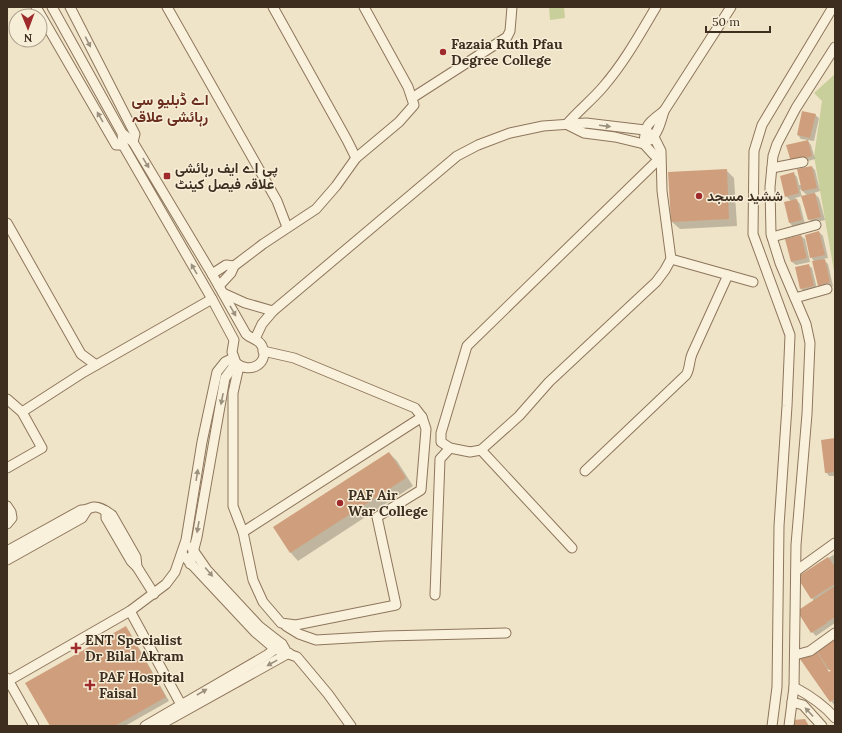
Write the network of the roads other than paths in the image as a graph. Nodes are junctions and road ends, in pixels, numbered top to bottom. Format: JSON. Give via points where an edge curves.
{"nodes":[{"id":1,"x":36,"y":7,"type":"edge"},
{"id":2,"x":52,"y":7,"type":"edge"},
{"id":3,"x":70,"y":7,"type":"edge"},
{"id":4,"x":168,"y":7,"type":"edge"},
{"id":5,"x":273,"y":7,"type":"edge"},
{"id":6,"x":364,"y":7,"type":"edge"},
{"id":7,"x":512,"y":7,"type":"edge"},
{"id":8,"x":656,"y":7,"type":"edge"},
{"id":9,"x":731,"y":7,"type":"edge"},
{"id":10,"x":833,"y":7,"type":"edge"},
{"id":11,"x":835,"y":47,"type":"edge"},
{"id":12,"x":412,"y":98,"type":"junction"},
{"id":13,"x":664,"y":111,"type":"junction"},
{"id":14,"x":567,"y":124,"type":"junction"},
{"id":15,"x":645,"y":130,"type":"junction"},
{"id":16,"x":122,"y":134,"type":"junction"},
{"id":17,"x":654,"y":137,"type":"junction"},
{"id":18,"x":133,"y":142,"type":"junction"},
{"id":19,"x":644,"y":144,"type":"junction"},
{"id":20,"x":123,"y":145,"type":"junction"},
{"id":21,"x":356,"y":158,"type":"junction"},
{"id":22,"x":660,"y":158,"type":"junction"},
{"id":23,"x":803,"y":162,"type":"dead end"},
{"id":24,"x":772,"y":168,"type":"junction"},
{"id":25,"x":816,"y":225,"type":"dead end"},
{"id":26,"x":8,"y":226,"type":"edge"},
{"id":27,"x":288,"y":227,"type":"junction"},
{"id":28,"x":772,"y":237,"type":"junction"},
{"id":29,"x":194,"y":244,"type":"junction"},
{"id":30,"x":184,"y":252,"type":"junction"},
{"id":31,"x":671,"y":259,"type":"junction"},
{"id":32,"x":234,"y":266,"type":"junction"},
{"id":33,"x":212,"y":274,"type":"junction"},
{"id":34,"x":728,"y":275,"type":"junction"},
{"id":35,"x":753,"y":282,"type":"dead end"},
{"id":36,"x":221,"y":289,"type":"junction"},
{"id":37,"x":827,"y":289,"type":"dead end"},
{"id":38,"x":795,"y":298,"type":"junction"},
{"id":39,"x":212,"y":299,"type":"junction"},
{"id":40,"x":273,"y":311,"type":"junction"},
{"id":41,"x":255,"y":339,"type":"junction"},
{"id":42,"x":263,"y":351,"type":"junction"},
{"id":43,"x":236,"y":362,"type":"junction"},
{"id":44,"x":96,"y":365,"type":"junction"},
{"id":45,"x":7,"y":399,"type":"edge"},
{"id":46,"x":22,"y":412,"type":"junction"},
{"id":47,"x":422,"y":417,"type":"junction"},
{"id":48,"x":450,"y":448,"type":"junction"},
{"id":49,"x":481,"y":450,"type":"junction"},
{"id":50,"x":7,"y":468,"type":"edge"},
{"id":51,"x":585,"y":471,"type":"dead end"},
{"id":52,"x":7,"y":506,"type":"edge"},
{"id":53,"x":87,"y":510,"type":"junction"},
{"id":54,"x":7,"y":524,"type":"edge"},
{"id":55,"x":243,"y":532,"type":"junction"},
{"id":56,"x":186,"y":540,"type":"junction"},
{"id":57,"x":835,"y":544,"type":"edge"},
{"id":58,"x":572,"y":548,"type":"dead end"},
{"id":59,"x":7,"y":551,"type":"edge"},
{"id":60,"x":194,"y":551,"type":"junction"},
{"id":61,"x":182,"y":554,"type":"junction"},
{"id":62,"x":7,"y":560,"type":"edge"},
{"id":63,"x":190,"y":564,"type":"junction"},
{"id":64,"x":796,"y":571,"type":"junction"},
{"id":65,"x":154,"y":594,"type":"junction"},
{"id":66,"x":435,"y":595,"type":"dead end"},
{"id":67,"x":130,"y":611,"type":"junction"},
{"id":68,"x":281,"y":623,"type":"junction"},
{"id":69,"x":506,"y":633,"type":"dead end"},
{"id":70,"x":835,"y":633,"type":"edge"},
{"id":71,"x":278,"y":647,"type":"junction"},
{"id":72,"x":289,"y":653,"type":"junction"},
{"id":73,"x":795,"y":655,"type":"junction"},
{"id":74,"x":8,"y":679,"type":"edge"},
{"id":75,"x":794,"y":687,"type":"junction"},
{"id":76,"x":792,"y":702,"type":"junction"},
{"id":77,"x":831,"y":707,"type":"edge"},
{"id":78,"x":182,"y":708,"type":"junction"},
{"id":79,"x":835,"y":718,"type":"edge"},
{"id":80,"x":348,"y":725,"type":"edge"},
{"id":81,"x":34,"y":726,"type":"edge"},
{"id":82,"x":145,"y":726,"type":"edge"},
{"id":83,"x":158,"y":726,"type":"edge"},
{"id":84,"x":772,"y":726,"type":"edge"},
{"id":85,"x":789,"y":726,"type":"edge"},
{"id":86,"x":822,"y":726,"type":"edge"}],
"edges":[{"from":20,"to":1,"type":"street","one_way":true,"via":[[116,146]]},
{"from":2,"to":16,"type":"street"},
{"from":3,"to":18,"type":"street","one_way":true,"via":[[134,134]]},
{"from":4,"to":27,"type":"street","via":[[277,202]]},
{"from":5,"to":21,"type":"street"},
{"from":6,"to":12,"type":"street"},
{"from":7,"to":12,"type":"street","via":[[507,37]]},
{"from":8,"to":14,"type":"street","via":[[624,60],[603,87]]},
{"from":9,"to":13,"type":"street"},
{"from":10,"to":84,"type":"street","via":[[762,125],[754,151],[752,234],[790,335],[779,526],[777,687]]},
{"from":11,"to":24,"type":"street","via":[[777,144]]},
{"from":12,"to":21,"type":"street","via":[[414,105],[399,122]]},
{"from":13,"to":15,"type":"street","via":[[650,121]]},
{"from":13,"to":17,"type":"street"},
{"from":14,"to":15,"type":"street","one_way":true,"via":[[586,123]]},
{"from":14,"to":19,"type":"street","via":[[584,133]]},
{"from":14,"to":40,"type":"street","via":[[543,126],[510,134],[478,144],[457,156]]},
{"from":15,"to":17,"type":"street"},
{"from":15,"to":19,"type":"street"},
{"from":16,"to":18,"type":"street"},
{"from":16,"to":20,"type":"street"},
{"from":17,"to":19,"type":"street"},
{"from":17,"to":22,"type":"street","via":[[661,150]]},
{"from":18,"to":29,"type":"street","one_way":true},
{"from":19,"to":22,"type":"street"},
{"from":20,"to":30,"type":"street"},
{"from":21,"to":27,"type":"street","via":[[316,209]]},
{"from":22,"to":31,"type":"street"},
{"from":22,"to":48,"type":"street","via":[[467,346],[441,433],[441,442]]},
{"from":23,"to":24,"type":"street"},
{"from":24,"to":28,"type":"street"},
{"from":25,"to":28,"type":"street"},
{"from":26,"to":44,"type":"street","via":[[81,354]]},
{"from":27,"to":32,"type":"street"},
{"from":28,"to":38,"type":"street"},
{"from":29,"to":30,"type":"street"},
{"from":29,"to":33,"type":"street"},
{"from":39,"to":30,"type":"street","one_way":true},
{"from":31,"to":34,"type":"street"},
{"from":31,"to":49,"type":"street","via":[[656,282]]},
{"from":32,"to":33,"type":"street","via":[[226,266]]},
{"from":32,"to":36,"type":"street"},
{"from":33,"to":36,"type":"street"},
{"from":34,"to":35,"type":"street"},
{"from":34,"to":51,"type":"street","via":[[692,354],[689,371]]},
{"from":36,"to":40,"type":"street","via":[[245,303]]},
{"from":36,"to":41,"type":"street","one_way":true,"via":[[246,334]]},
{"from":37,"to":38,"type":"street"},
{"from":38,"to":64,"type":"street","via":[[806,324],[810,342]]},
{"from":39,"to":43,"type":"street","via":[[234,340],[232,352]]},
{"from":39,"to":44,"type":"street"},
{"from":40,"to":41,"type":"street","via":[[262,324]]},
{"from":41,"to":42,"type":"street","via":[[262,345]]},
{"from":42,"to":43,"type":"street","via":[[257,366],[250,369]]},
{"from":42,"to":47,"type":"street","via":[[294,358],[408,405],[415,408]]},
{"from":43,"to":55,"type":"street","via":[[233,394],[233,506]]},
{"from":56,"to":43,"type":"street","one_way":true,"via":[[202,442],[218,372],[225,362]]},
{"from":43,"to":60,"type":"street","one_way":true,"via":[[226,378]]},
{"from":44,"to":46,"type":"street"},
{"from":45,"to":46,"type":"street"},
{"from":46,"to":50,"type":"street","via":[[42,448]]},
{"from":47,"to":55,"type":"street"},
{"from":47,"to":68,"type":"street","via":[[426,429],[420,490],[377,517],[396,606],[296,625]]},
{"from":48,"to":49,"type":"street","via":[[470,452]]},
{"from":48,"to":66,"type":"street","via":[[440,459]]},
{"from":49,"to":58,"type":"street"},
{"from":52,"to":54,"type":"street","via":[[12,518]]},
{"from":53,"to":59,"type":"street","via":[[81,510]]},
{"from":53,"to":62,"type":"street","via":[[82,518]]},
{"from":53,"to":65,"type":"street","via":[[95,507],[106,511],[106,518]]},
{"from":55,"to":68,"type":"street","via":[[253,580],[262,602]]},
{"from":56,"to":60,"type":"street"},
{"from":56,"to":61,"type":"street"},
{"from":57,"to":64,"type":"street"},
{"from":60,"to":63,"type":"street"},
{"from":60,"to":71,"type":"street","one_way":true,"via":[[207,570]]},
{"from":61,"to":63,"type":"street"},
{"from":61,"to":65,"type":"street","via":[[175,572]]},
{"from":63,"to":71,"type":"street","via":[[255,632]]},
{"from":64,"to":73,"type":"street"},
{"from":65,"to":67,"type":"street"},
{"from":67,"to":74,"type":"street"},
{"from":67,"to":78,"type":"street"},
{"from":68,"to":69,"type":"street","via":[[316,640]]},
{"from":70,"to":73,"type":"street","via":[[810,651]]},
{"from":71,"to":72,"type":"street"},
{"from":78,"to":71,"type":"street","one_way":true},
{"from":72,"to":78,"type":"street","one_way":true},
{"from":72,"to":80,"type":"street","via":[[297,657],[328,694]]},
{"from":73,"to":75,"type":"street"},
{"from":74,"to":81,"type":"street"},
{"from":75,"to":76,"type":"street"},
{"from":75,"to":77,"type":"street"},
{"from":76,"to":85,"type":"street"},
{"from":86,"to":76,"type":"street","one_way":true,"via":[[802,705]]},
{"from":77,"to":79,"type":"street"},
{"from":78,"to":82,"type":"street"},
{"from":78,"to":83,"type":"street"}]}
